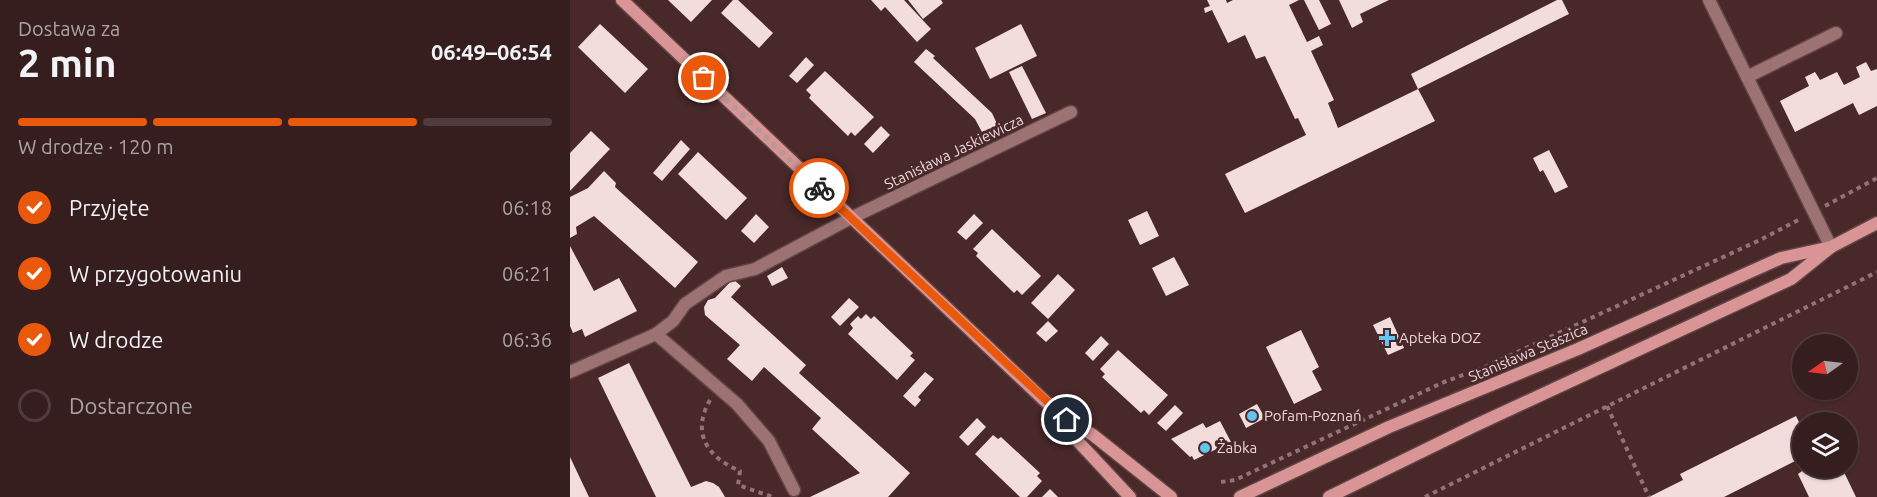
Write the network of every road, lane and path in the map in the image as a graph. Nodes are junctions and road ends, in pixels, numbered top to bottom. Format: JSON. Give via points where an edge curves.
{"nodes":[{"id":1,"x":622,"y":0,"type":"edge"},
{"id":2,"x":1709,"y":0,"type":"edge"},
{"id":3,"x":1836,"y":33,"type":"dead end"},
{"id":4,"x":1747,"y":77,"type":"junction"},
{"id":5,"x":1071,"y":112,"type":"dead end"},
{"id":6,"x":851,"y":218,"type":"junction"},
{"id":7,"x":1877,"y":224,"type":"edge"},
{"id":8,"x":1760,"y":240,"type":"dead end"},
{"id":9,"x":1831,"y":247,"type":"junction"},
{"id":10,"x":1877,"y":272,"type":"edge"},
{"id":11,"x":656,"y":334,"type":"junction"},
{"id":12,"x":570,"y":372,"type":"edge"},
{"id":13,"x":711,"y":398,"type":"dead end"},
{"id":14,"x":1607,"y":406,"type":"junction"},
{"id":15,"x":1067,"y":420,"type":"junction"},
{"id":16,"x":1221,"y":482,"type":"dead end"},
{"id":17,"x":794,"y":490,"type":"dead end"},
{"id":18,"x":1122,"y":492,"type":"edge"},
{"id":19,"x":773,"y":497,"type":"edge"},
{"id":20,"x":1130,"y":497,"type":"edge"},
{"id":21,"x":1171,"y":497,"type":"edge"},
{"id":22,"x":1240,"y":497,"type":"edge"},
{"id":23,"x":1329,"y":497,"type":"edge"},
{"id":24,"x":1425,"y":497,"type":"edge"},
{"id":25,"x":1649,"y":497,"type":"edge"}],
"edges":[{"from":1,"to":6,"type":"main road"},
{"from":2,"to":4,"type":"street"},
{"from":3,"to":4,"type":"street"},
{"from":4,"to":9,"type":"street"},
{"from":5,"to":6,"type":"street","name":"Stanisława Jaskiewicza"},
{"from":6,"to":11,"type":"street","name":"Stanisława Jaskiewicza","via":[[755,269],[726,276],[685,304],[673,321]]},
{"from":6,"to":15,"type":"main road"},
{"from":7,"to":9,"type":"main road","name":"Stanisława Staszica"},
{"from":8,"to":16,"type":"path","via":[[1235,480]]},
{"from":9,"to":22,"type":"main road","name":"Stanisława Staszica","via":[[1781,258],[1578,349],[1389,427]]},
{"from":9,"to":23,"type":"main road","name":"Stanisława Staszica","via":[[1791,279]]},
{"from":10,"to":14,"type":"path"},
{"from":11,"to":12,"type":"street","name":"Stanisława Jaskiewicza"},
{"from":11,"to":17,"type":"street","via":[[737,404],[769,441]]},
{"from":13,"to":19,"type":"path","via":[[701,424],[702,435],[714,456],[740,471],[738,485]]},
{"from":14,"to":24,"type":"path"},
{"from":14,"to":25,"type":"path"},
{"from":15,"to":18,"type":"main road","via":[[1073,436]]},
{"from":15,"to":21,"type":"main road","via":[[1093,435]]},
{"from":18,"to":20,"type":"main road"}]}
